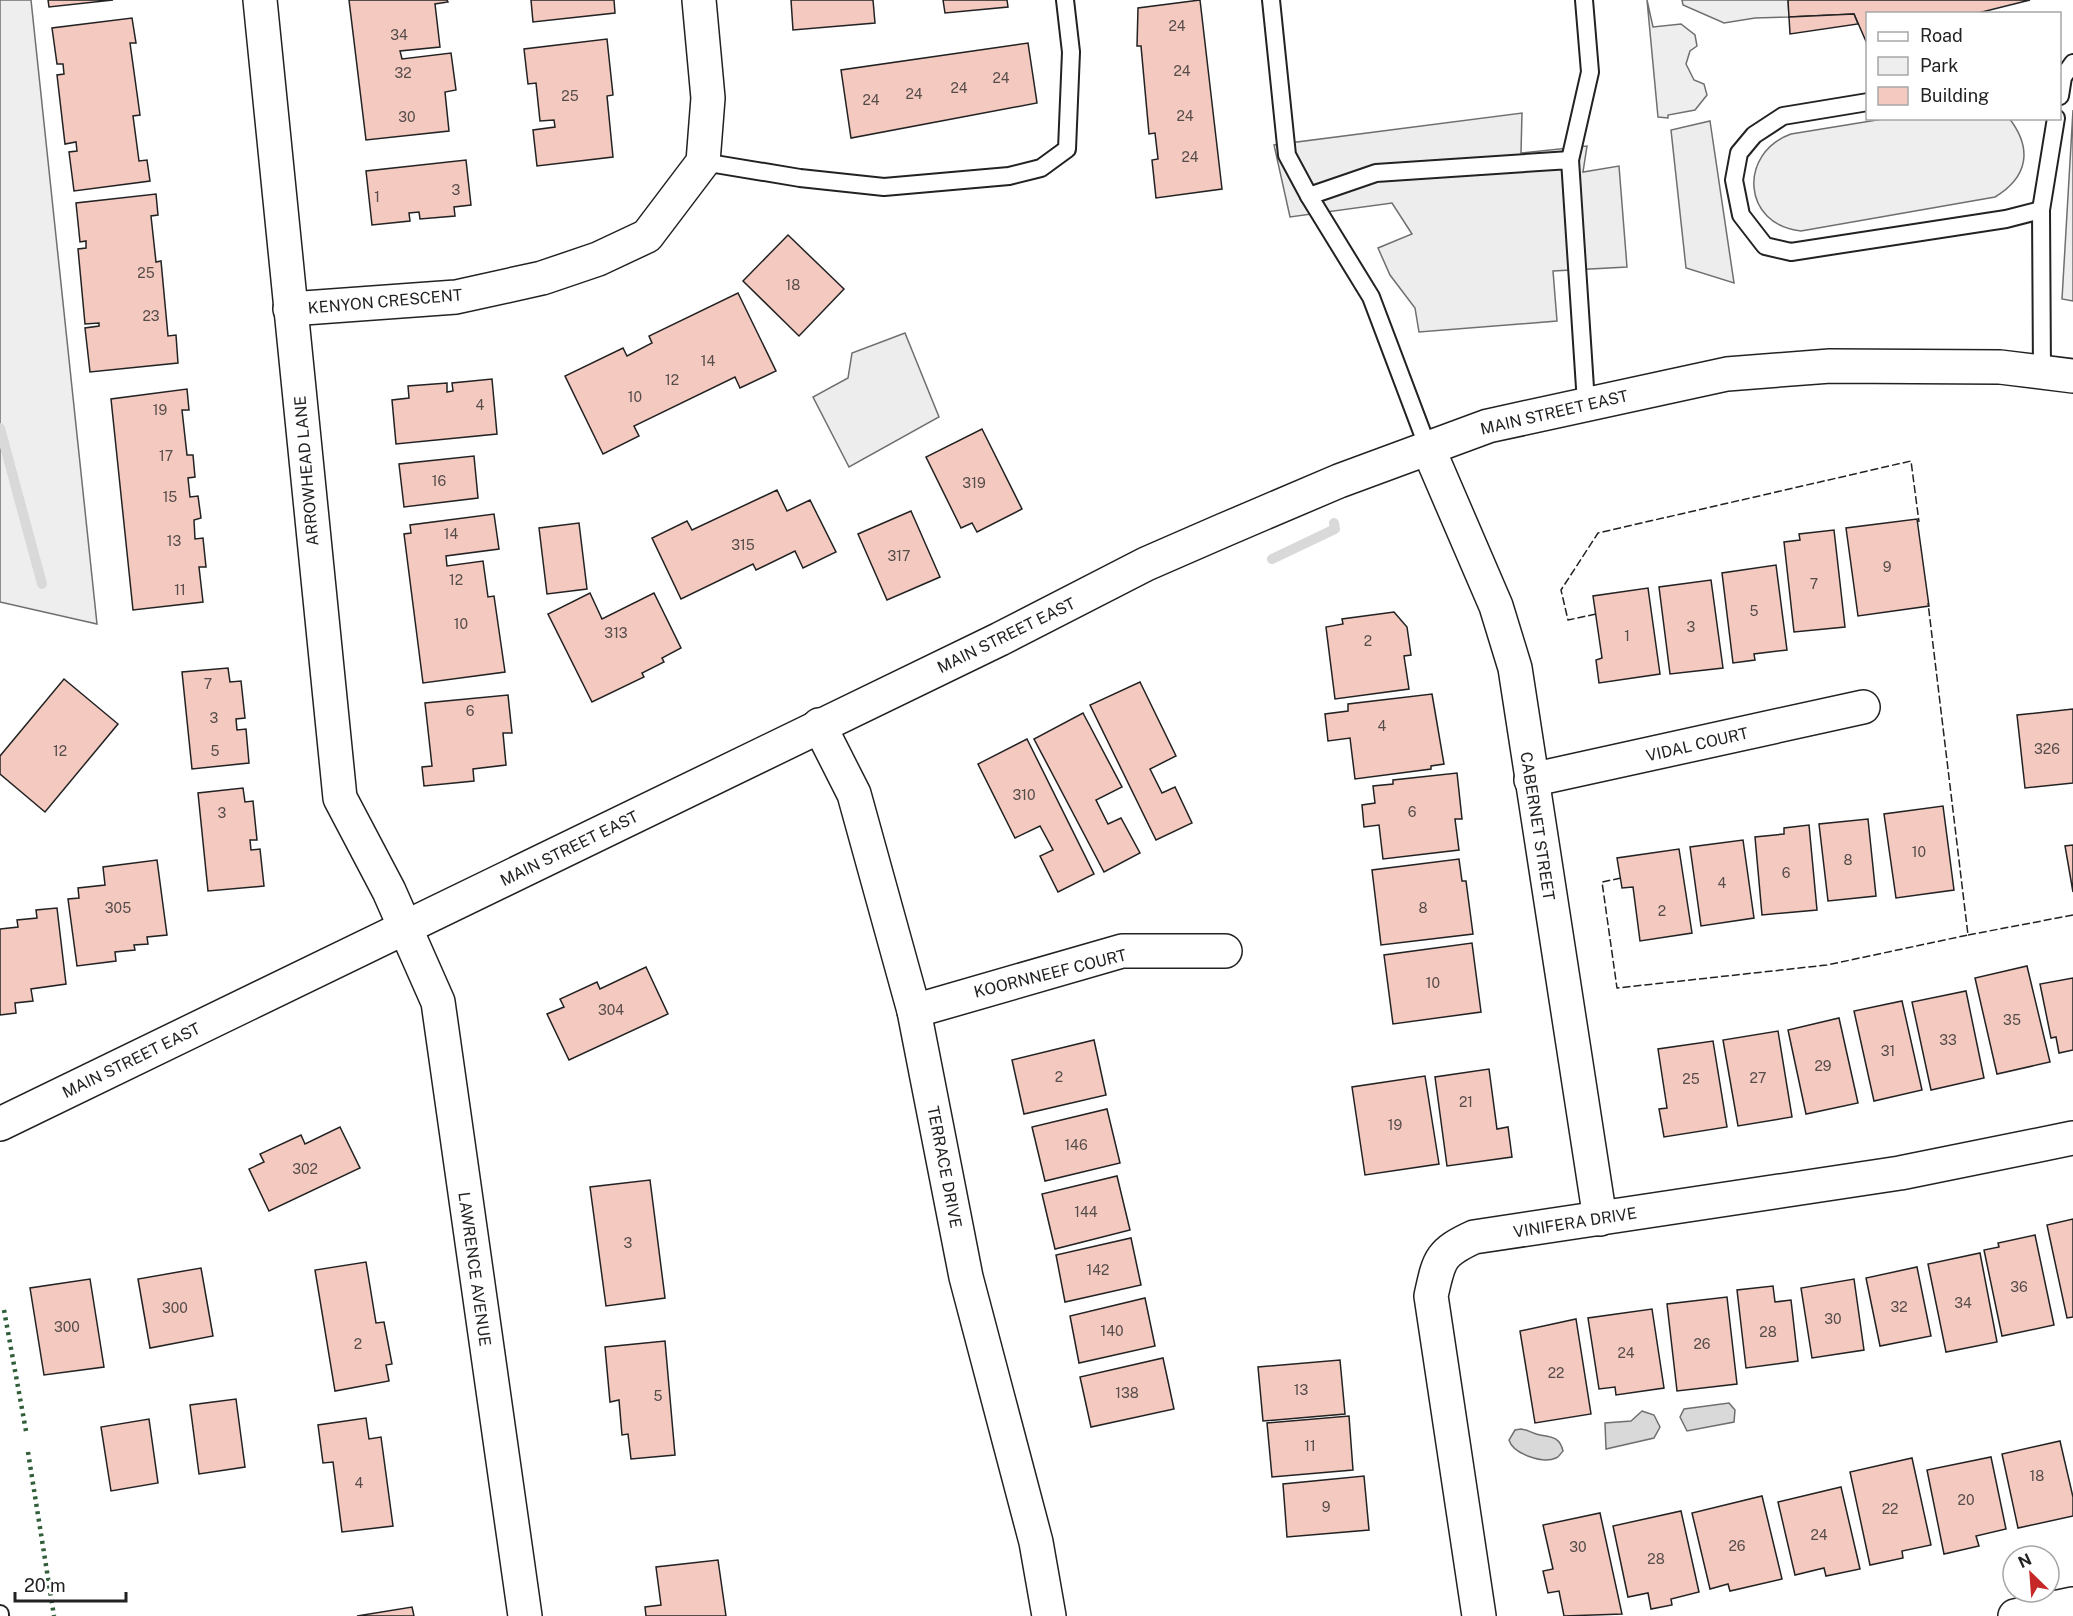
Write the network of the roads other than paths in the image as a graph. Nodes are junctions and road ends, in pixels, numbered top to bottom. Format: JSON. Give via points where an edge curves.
{"nodes":[{"id":1,"x":260,"y":0,"type":"edge"},
{"id":2,"x":699,"y":0,"type":"edge"},
{"id":3,"x":1065,"y":0,"type":"edge"},
{"id":4,"x":1271,"y":0,"type":"edge"},
{"id":5,"x":1584,"y":0,"type":"edge"},
{"id":6,"x":2073,"y":63,"type":"edge"},
{"id":7,"x":2061,"y":77,"type":"edge"},
{"id":8,"x":1866,"y":102,"type":"edge"},
{"id":9,"x":2056,"y":120,"type":"edge"},
{"id":10,"x":1570,"y":160,"type":"junction"},
{"id":11,"x":703,"y":162,"type":"junction"},
{"id":12,"x":1309,"y":196,"type":"junction"},
{"id":13,"x":2041,"y":210,"type":"junction"},
{"id":14,"x":290,"y":309,"type":"junction"},
{"id":15,"x":2058,"y":374,"type":"edge"},
{"id":16,"x":1586,"y":402,"type":"junction"},
{"id":17,"x":1428,"y":448,"type":"junction"},
{"id":18,"x":1863,"y":707,"type":"dead end"},
{"id":19,"x":819,"y":725,"type":"junction"},
{"id":20,"x":1531,"y":780,"type":"junction"},
{"id":21,"x":405,"y":928,"type":"junction"},
{"id":22,"x":1225,"y":951,"type":"dead end"},
{"id":23,"x":914,"y":1011,"type":"junction"},
{"id":24,"x":0,"y":1124,"type":"edge"},
{"id":25,"x":2073,"y":1138,"type":"edge"},
{"id":26,"x":1600,"y":1219,"type":"junction"},
{"id":27,"x":2073,"y":1604,"type":"edge"},
{"id":28,"x":525,"y":1616,"type":"edge"},
{"id":29,"x":1049,"y":1616,"type":"edge"},
{"id":30,"x":1479,"y":1616,"type":"edge"},
{"id":31,"x":2015,"y":1616,"type":"edge"}],
"edges":[{"from":1,"to":14,"type":"street","name":"ARROWHEAD LANE"},
{"from":2,"to":11,"type":"street","via":[[708,98]]},
{"from":3,"to":11,"type":"lane","via":[[1071,52],[1067,149],[1041,168],[1009,176],[884,187]]},
{"from":4,"to":12,"type":"lane","via":[[1287,155]]},
{"from":5,"to":10,"type":"lane","via":[[1590,72]]},
{"from":6,"to":7,"type":"lane"},
{"from":8,"to":13,"type":"lane","via":[[1783,117],[1754,135],[1739,153],[1734,180],[1741,215],[1765,246],[1791,252],[2006,219]]},
{"from":9,"to":13,"type":"lane"},
{"from":10,"to":12,"type":"lane","via":[[1376,173]]},
{"from":10,"to":16,"type":"lane"},
{"from":11,"to":14,"type":"street","name":"KENYON CRESCENT","via":[[647,236],[598,259],[542,278],[456,297]]},
{"from":12,"to":17,"type":"lane","via":[[1371,297]]},
{"from":13,"to":15,"type":"lane"},
{"from":14,"to":21,"type":"street","name":"ARROWHEAD LANE","via":[[340,798]]},
{"from":15,"to":16,"type":"street","name":"MAIN STREET EAST","via":[[2000,367],[1830,366],[1727,374]]},
{"from":16,"to":17,"type":"street","name":"MAIN STREET EAST","via":[[1488,426]]},
{"from":17,"to":19,"type":"street","name":"MAIN STREET EAST","via":[[1146,564]]},
{"from":17,"to":20,"type":"street","name":"CABERNET STREET","via":[[1496,606],[1515,668]]},
{"from":18,"to":20,"type":"street","name":"VIDAL COURT"},
{"from":19,"to":21,"type":"street","name":"MAIN STREET EAST"},
{"from":19,"to":23,"type":"street","name":"TERRACE DRIVE","via":[[854,794]]},
{"from":20,"to":26,"type":"street","name":"CABERNET STREET"},
{"from":21,"to":24,"type":"street","name":"MAIN STREET EAST"},
{"from":21,"to":28,"type":"street","name":"LAWRENCE AVENUE","via":[[438,1002]]},
{"from":22,"to":23,"type":"street","name":"KOORNNEEF COURT","via":[[1122,951]]},
{"from":23,"to":29,"type":"street","name":"TERRACE DRIVE","via":[[966,1277],[1036,1542]]},
{"from":25,"to":26,"type":"street","name":"VINIFERA DRIVE","via":[[1900,1173]]},
{"from":26,"to":30,"type":"street","name":"VINIFERA DRIVE","via":[[1474,1237],[1457,1244],[1440,1259],[1431,1296]]},
{"from":27,"to":31,"type":"street"}]}
